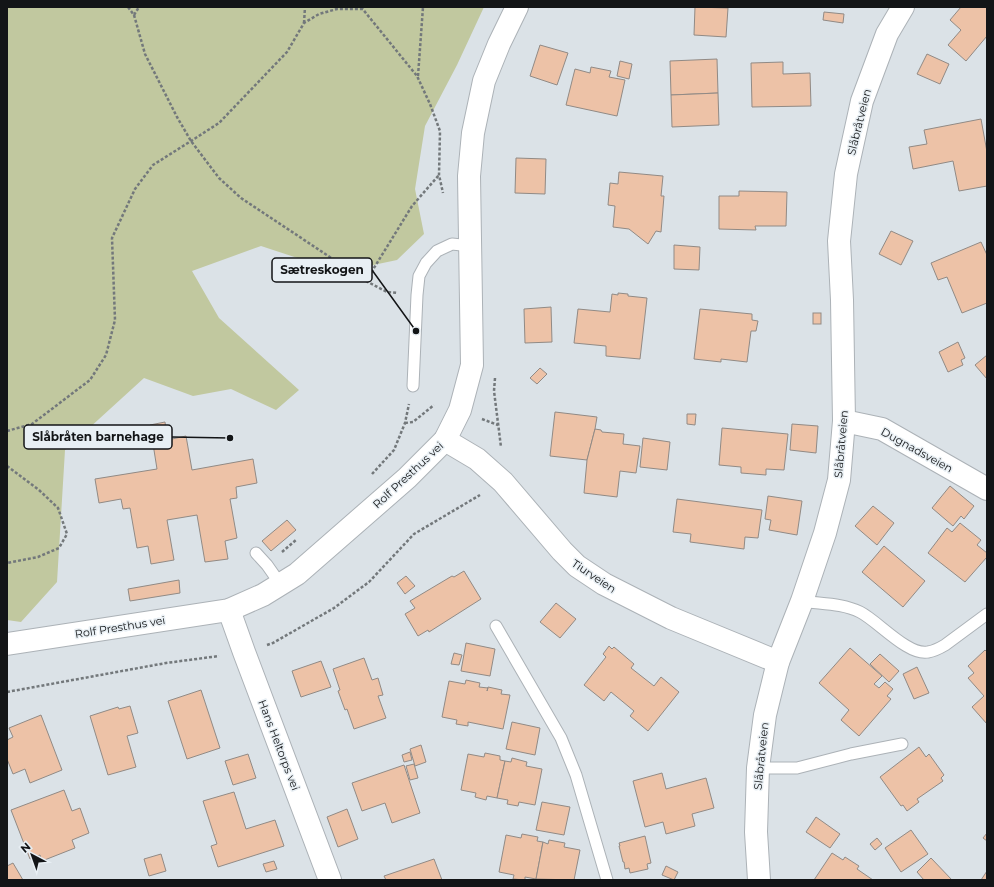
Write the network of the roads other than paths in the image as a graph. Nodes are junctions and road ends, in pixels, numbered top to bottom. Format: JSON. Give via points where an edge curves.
{"nodes":[{"id":1,"x":517,"y":7,"type":"edge"},
{"id":2,"x":903,"y":7,"type":"edge"},
{"id":3,"x":471,"y":246,"type":"junction"},
{"id":4,"x":413,"y":386,"type":"road end"},
{"id":5,"x":844,"y":421,"type":"junction"},
{"id":6,"x":445,"y":440,"type":"junction"},
{"id":7,"x":987,"y":489,"type":"edge"},
{"id":8,"x":256,"y":553,"type":"dead end"},
{"id":9,"x":281,"y":585,"type":"junction"},
{"id":10,"x":802,"y":601,"type":"junction"},
{"id":11,"x":229,"y":610,"type":"junction"},
{"id":12,"x":987,"y":614,"type":"edge"},
{"id":13,"x":496,"y":626,"type":"dead end"},
{"id":14,"x":7,"y":644,"type":"edge"},
{"id":15,"x":778,"y":662,"type":"junction"},
{"id":16,"x":902,"y":744,"type":"dead end"},
{"id":17,"x":758,"y":768,"type":"junction"},
{"id":18,"x":330,"y":880,"type":"edge"},
{"id":19,"x":607,"y":880,"type":"edge"},
{"id":20,"x":759,"y":880,"type":"edge"}],
"edges":[{"from":1,"to":3,"type":"street","name":"Rolf Presthus vei","via":[[484,81],[473,133],[469,176]]},
{"from":2,"to":5,"type":"street","name":"Slåbråtveien","via":[[887,34],[862,101],[846,174],[839,241]]},
{"from":3,"to":4,"type":"lane","via":[[452,244],[437,252],[426,263],[419,276]]},
{"from":3,"to":6,"type":"street","name":"Rolf Presthus vei","via":[[472,365],[460,410]]},
{"from":5,"to":7,"type":"street","name":"Dugnadsveien","via":[[882,429]]},
{"from":5,"to":10,"type":"street","name":"Slåbråtveien","via":[[838,480],[826,534]]},
{"from":6,"to":9,"type":"street","name":"Rolf Presthus vei","via":[[407,478]]},
{"from":6,"to":15,"type":"street","name":"Tiurveien","via":[[477,459],[503,482],[562,552],[577,566],[604,584],[671,618]]},
{"from":8,"to":9,"type":"lane"},
{"from":9,"to":11,"type":"street","name":"Rolf Presthus vei"},
{"from":10,"to":12,"type":"lane","via":[[842,606],[859,612],[910,649],[927,653],[945,645]]},
{"from":10,"to":15,"type":"street","name":"Slåbråtveien"},
{"from":11,"to":14,"type":"street","name":"Rolf Presthus vei"},
{"from":11,"to":18,"type":"street","name":"Hans Heltorps vei"},
{"from":13,"to":19,"type":"lane","via":[[562,738],[576,775]]},
{"from":15,"to":17,"type":"street","name":"Slåbråtveien","via":[[765,715]]},
{"from":16,"to":17,"type":"lane","via":[[797,768]]},
{"from":17,"to":20,"type":"street","name":"Slåbråtveien","via":[[756,832]]}]}
